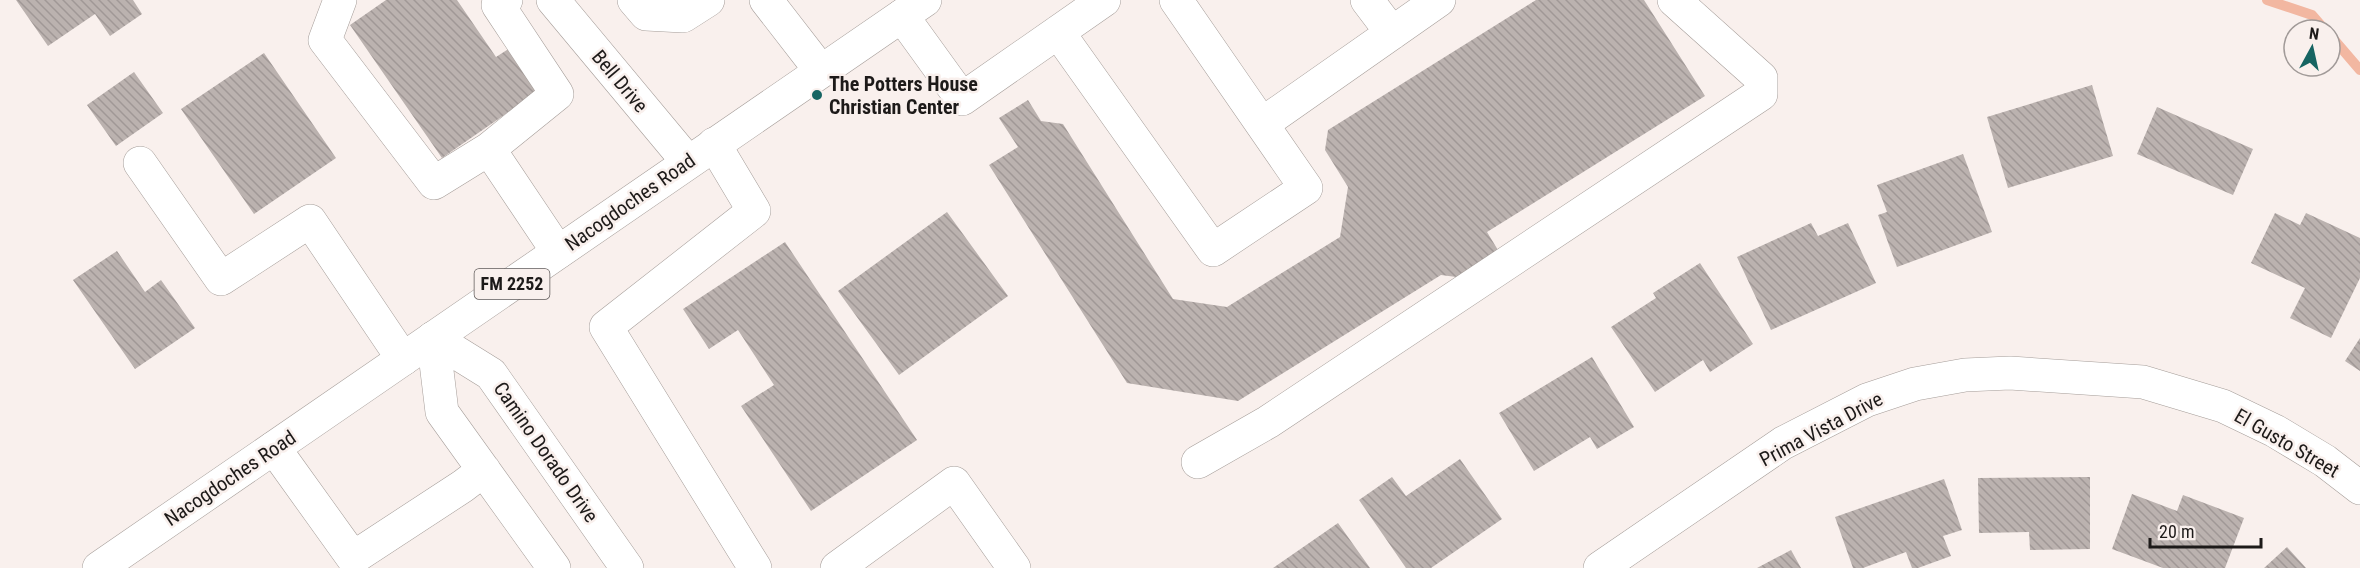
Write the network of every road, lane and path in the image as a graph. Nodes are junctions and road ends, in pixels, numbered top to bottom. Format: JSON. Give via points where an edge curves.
{"nodes":[{"id":1,"x":340,"y":0,"type":"edge"},
{"id":2,"x":506,"y":0,"type":"edge"},
{"id":3,"x":553,"y":0,"type":"edge"},
{"id":4,"x":634,"y":0,"type":"edge"},
{"id":5,"x":708,"y":0,"type":"edge"},
{"id":6,"x":766,"y":0,"type":"edge"},
{"id":7,"x":1104,"y":0,"type":"edge"},
{"id":8,"x":1176,"y":0,"type":"edge"},
{"id":9,"x":1367,"y":0,"type":"edge"},
{"id":10,"x":1439,"y":0,"type":"edge"},
{"id":11,"x":1674,"y":0,"type":"edge"},
{"id":12,"x":913,"y":8,"type":"edge"},
{"id":13,"x":1058,"y":32,"type":"junction"},
{"id":14,"x":1392,"y":33,"type":"junction"},
{"id":15,"x":820,"y":71,"type":"junction"},
{"id":16,"x":1262,"y":124,"type":"junction"},
{"id":17,"x":714,"y":144,"type":"junction"},
{"id":18,"x":489,"y":149,"type":"junction"},
{"id":19,"x":688,"y":162,"type":"junction"},
{"id":20,"x":140,"y":163,"type":"dead end"},
{"id":21,"x":558,"y":252,"type":"junction"},
{"id":22,"x":433,"y":338,"type":"junction"},
{"id":23,"x":403,"y":359,"type":"junction"},
{"id":24,"x":2143,"y":382,"type":"joint"},
{"id":25,"x":274,"y":448,"type":"junction"},
{"id":26,"x":1198,"y":462,"type":"dead end"},
{"id":27,"x":484,"y":470,"type":"junction"},
{"id":28,"x":2360,"y":488,"type":"edge"},
{"id":29,"x":346,"y":563,"type":"edge"},
{"id":30,"x":99,"y":568,"type":"edge"},
{"id":31,"x":554,"y":568,"type":"edge"},
{"id":32,"x":627,"y":568,"type":"edge"},
{"id":33,"x":755,"y":568,"type":"edge"},
{"id":34,"x":837,"y":568,"type":"edge"},
{"id":35,"x":1014,"y":568,"type":"edge"},
{"id":36,"x":1600,"y":568,"type":"edge"}],
"edges":[{"from":1,"to":18,"type":"street","via":[[325,40],[434,183]]},
{"from":2,"to":18,"type":"street","via":[[498,5],[557,94]]},
{"from":3,"to":19,"type":"street","name":"Bell Drive"},
{"from":4,"to":5,"type":"street","via":[[646,14],[683,16]]},
{"from":6,"to":15,"type":"street"},
{"from":7,"to":13,"type":"street"},
{"from":8,"to":16,"type":"street"},
{"from":9,"to":14,"type":"street"},
{"from":10,"to":14,"type":"street"},
{"from":11,"to":26,"type":"street","via":[[1761,78],[1761,94],[1268,422]]},
{"from":12,"to":13,"type":"street","via":[[962,99]]},
{"from":12,"to":15,"type":"street","name":"Nacogdoches Road","number":"FM 2252"},
{"from":13,"to":16,"type":"street","via":[[1213,250],[1306,188]]},
{"from":14,"to":16,"type":"street"},
{"from":15,"to":17,"type":"street","name":"Nacogdoches Road","number":"FM 2252"},
{"from":17,"to":19,"type":"street","name":"Nacogdoches Road","number":"FM 2252"},
{"from":17,"to":33,"type":"street","via":[[754,211],[606,327]]},
{"from":18,"to":21,"type":"street"},
{"from":19,"to":21,"type":"street","name":"Nacogdoches Road","number":"FM 2252"},
{"from":20,"to":23,"type":"street","via":[[221,279],[310,221]]},
{"from":21,"to":22,"type":"street","name":"Nacogdoches Road","number":"FM 2252"},
{"from":22,"to":23,"type":"street","name":"Nacogdoches Road","number":"FM 2252"},
{"from":22,"to":27,"type":"street","via":[[442,412]]},
{"from":22,"to":32,"type":"street","name":"Camino Dorado Drive","via":[[492,374]]},
{"from":23,"to":25,"type":"street","name":"Nacogdoches Road","number":"FM 2252"},
{"from":24,"to":28,"type":"street","name":"El Gusto Street","via":[[2223,406],[2275,431]]},
{"from":24,"to":36,"type":"street","name":"Prima Vista Drive","via":[[2046,374],[1965,375],[1915,384],[1867,400],[1783,443]]},
{"from":25,"to":29,"type":"street"},
{"from":25,"to":30,"type":"street","name":"Nacogdoches Road","number":"FM 2252"},
{"from":27,"to":29,"type":"street"},
{"from":27,"to":31,"type":"street"},
{"from":34,"to":35,"type":"street","via":[[954,483]]}]}
